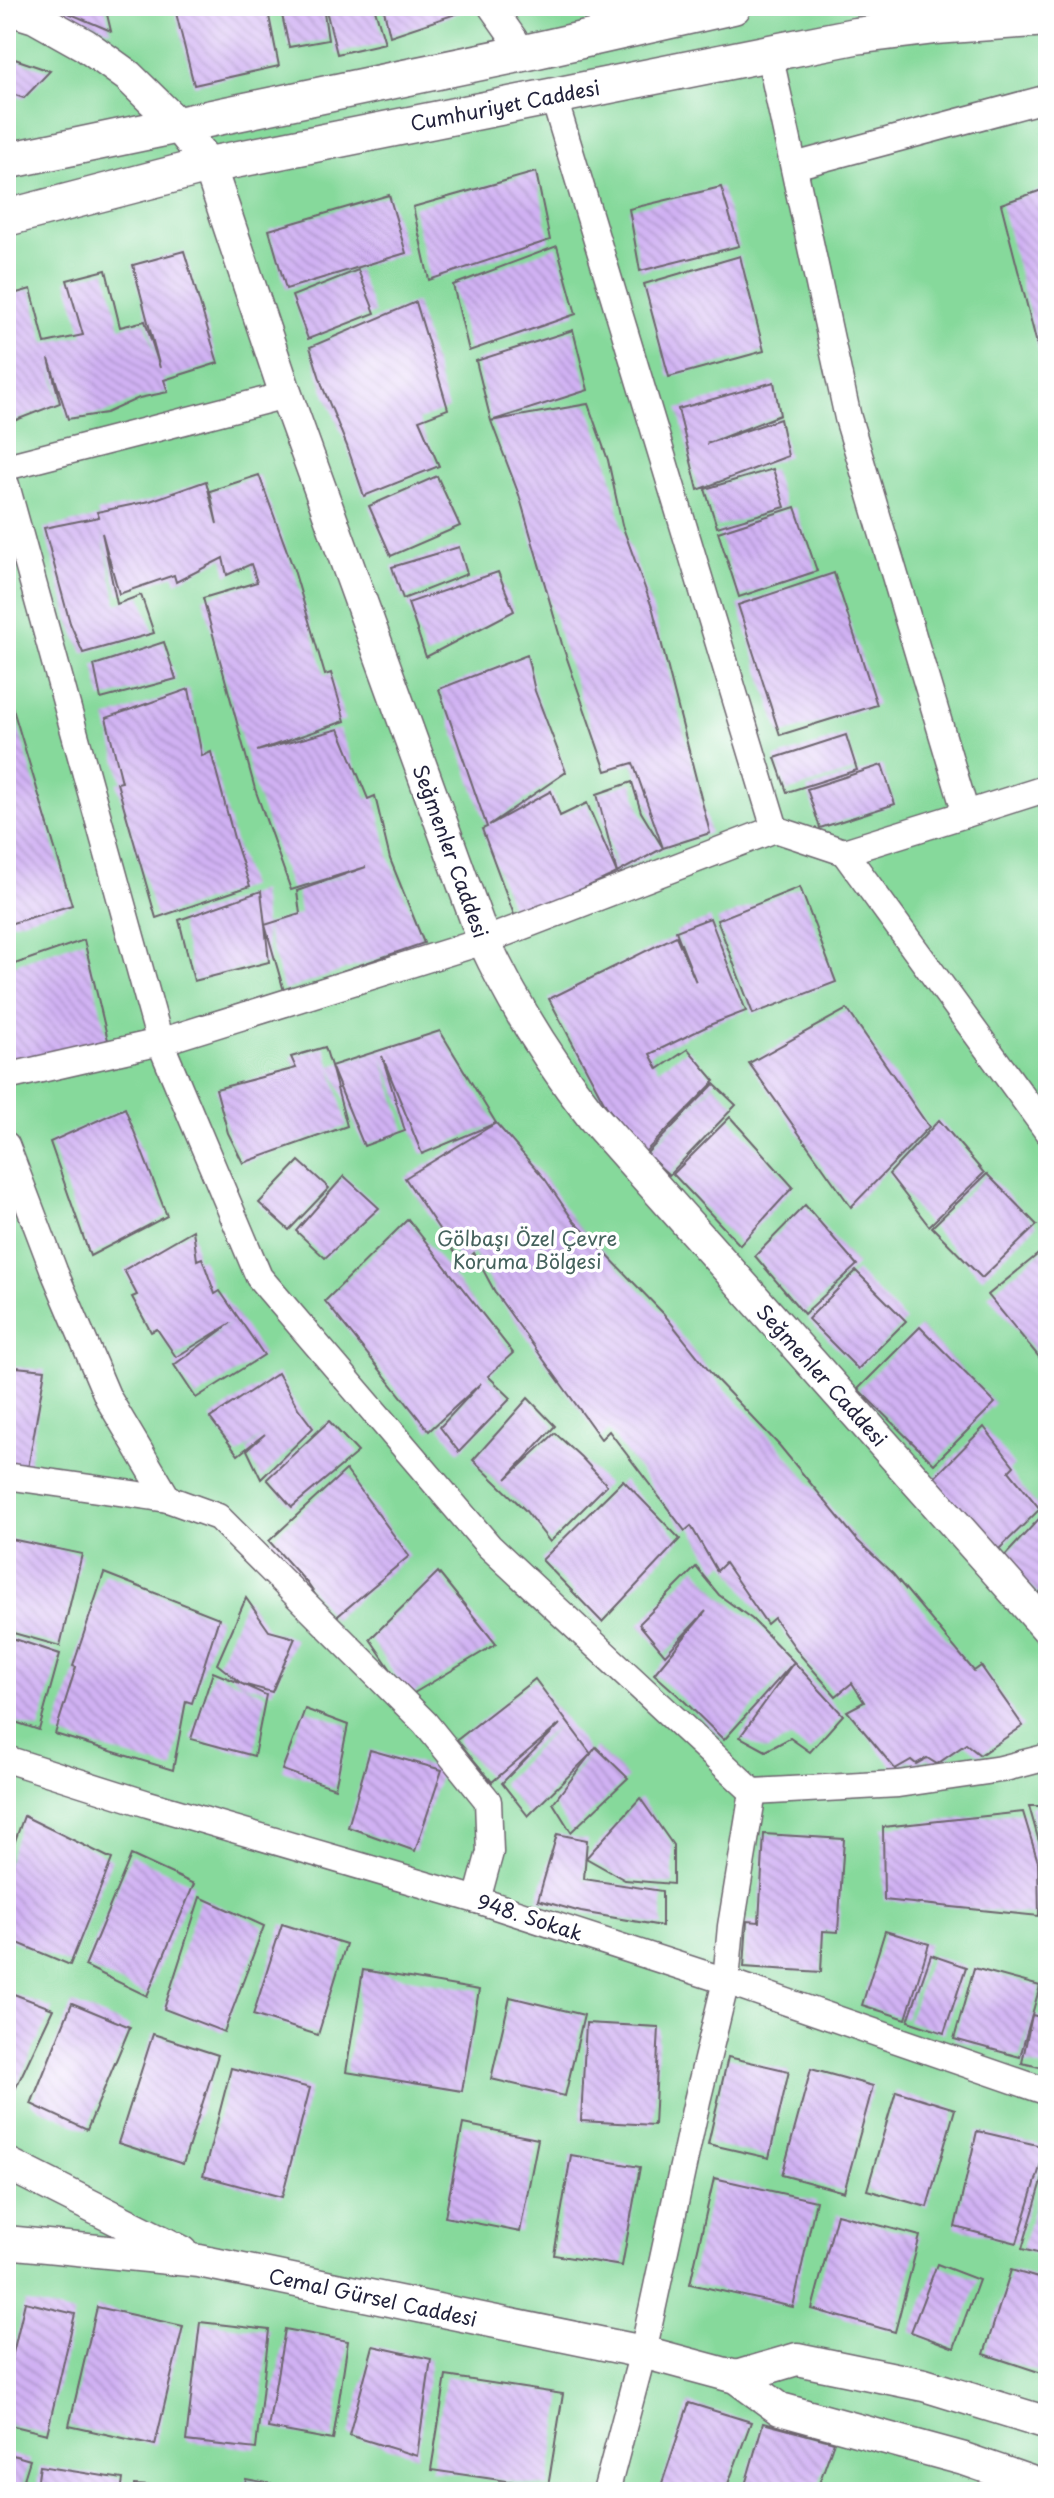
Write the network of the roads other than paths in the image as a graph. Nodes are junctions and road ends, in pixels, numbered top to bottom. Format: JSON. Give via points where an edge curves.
{"nodes":[{"id":1,"x":491,"y":6,"type":"edge"},
{"id":2,"x":733,"y":6,"type":"edge"},
{"id":3,"x":6,"y":8,"type":"edge"},
{"id":4,"x":1048,"y":18,"type":"edge"},
{"id":5,"x":524,"y":53,"type":"junction"},
{"id":6,"x":769,"y":53,"type":"junction"},
{"id":7,"x":553,"y":95,"type":"junction"},
{"id":8,"x":1048,"y":98,"type":"edge"},
{"id":9,"x":177,"y":124,"type":"junction"},
{"id":10,"x":6,"y":161,"type":"edge"},
{"id":11,"x":209,"y":165,"type":"junction"},
{"id":12,"x":794,"y":166,"type":"junction"},
{"id":13,"x":6,"y":218,"type":"edge"},
{"id":14,"x":286,"y":395,"type":"junction"},
{"id":15,"x":6,"y":467,"type":"edge"},
{"id":16,"x":6,"y":485,"type":"edge"},
{"id":17,"x":1048,"y":788,"type":"edge"},
{"id":18,"x":966,"y":814,"type":"junction"},
{"id":19,"x":775,"y":829,"type":"junction"},
{"id":20,"x":844,"y":852,"type":"junction"},
{"id":21,"x":484,"y":941,"type":"junction"},
{"id":22,"x":160,"y":1042,"type":"junction"},
{"id":23,"x":6,"y":1077,"type":"edge"},
{"id":24,"x":1048,"y":1132,"type":"edge"},
{"id":25,"x":6,"y":1145,"type":"edge"},
{"id":26,"x":6,"y":1476,"type":"edge"},
{"id":27,"x":168,"y":1499,"type":"junction"},
{"id":28,"x":1048,"y":1629,"type":"edge"},
{"id":29,"x":1048,"y":1757,"type":"edge"},
{"id":30,"x":6,"y":1759,"type":"edge"},
{"id":31,"x":753,"y":1792,"type":"junction"},
{"id":32,"x":477,"y":1900,"type":"junction"},
{"id":33,"x":726,"y":1981,"type":"junction"},
{"id":34,"x":1048,"y":2092,"type":"edge"},
{"id":35,"x":6,"y":2163,"type":"edge"},
{"id":36,"x":6,"y":2242,"type":"edge"},
{"id":37,"x":199,"y":2261,"type":"junction"},
{"id":38,"x":643,"y":2352,"type":"junction"},
{"id":39,"x":736,"y":2377,"type":"junction"},
{"id":40,"x":1048,"y":2423,"type":"edge"},
{"id":41,"x":1048,"y":2488,"type":"edge"},
{"id":42,"x":606,"y":2492,"type":"edge"}],
"edges":[{"from":1,"to":5,"type":"street"},
{"from":2,"to":5,"type":"main road"},
{"from":3,"to":9,"type":"street","name":"Seğmenler Caddesi","via":[[35,17],[85,45],[128,76]]},
{"from":4,"to":6,"type":"main road","name":"Cumhuriyet Caddesi","via":[[855,36]]},
{"from":5,"to":9,"type":"main road"},
{"from":6,"to":7,"type":"main road","name":"Cumhuriyet Caddesi"},
{"from":6,"to":12,"type":"street"},
{"from":7,"to":11,"type":"main road","name":"Cumhuriyet Caddesi"},
{"from":7,"to":19,"type":"street"},
{"from":8,"to":12,"type":"street"},
{"from":9,"to":10,"type":"main road"},
{"from":9,"to":11,"type":"street","name":"Seğmenler Caddesi"},
{"from":11,"to":13,"type":"main road","name":"Cumhuriyet Caddesi"},
{"from":11,"to":14,"type":"street","name":"Seğmenler Caddesi"},
{"from":12,"to":18,"type":"street","via":[[848,418]]},
{"from":14,"to":15,"type":"street"},
{"from":14,"to":21,"type":"street","name":"Seğmenler Caddesi"},
{"from":16,"to":22,"type":"street"},
{"from":17,"to":18,"type":"street"},
{"from":18,"to":20,"type":"street"},
{"from":19,"to":20,"type":"street"},
{"from":19,"to":21,"type":"street"},
{"from":20,"to":24,"type":"street"},
{"from":21,"to":22,"type":"street"},
{"from":21,"to":28,"type":"street","name":"Seğmenler Caddesi","via":[[535,1037],[592,1116]]},
{"from":22,"to":23,"type":"street"},
{"from":22,"to":31,"type":"street","via":[[259,1277],[489,1546]]},
{"from":25,"to":27,"type":"street","via":[[108,1398]]},
{"from":26,"to":27,"type":"street"},
{"from":27,"to":32,"type":"street","via":[[218,1517],[425,1723],[488,1801],[490,1852]]},
{"from":29,"to":31,"type":"street","via":[[898,1784]]},
{"from":30,"to":32,"type":"street","name":"948. Sokak"},
{"from":31,"to":33,"type":"street"},
{"from":32,"to":33,"type":"street","name":"948. Sokak"},
{"from":33,"to":34,"type":"street","name":"948. Sokak"},
{"from":33,"to":38,"type":"street"},
{"from":35,"to":37,"type":"street"},
{"from":36,"to":37,"type":"street","name":"Cemal Gürsel Caddesi"},
{"from":37,"to":38,"type":"street","name":"Cemal Gürsel Caddesi"},
{"from":38,"to":39,"type":"street","name":"Cemal Gürsel Caddesi"},
{"from":38,"to":42,"type":"street"},
{"from":39,"to":40,"type":"street","via":[[797,2359],[924,2385]]},
{"from":39,"to":41,"type":"street","name":"Cemal Gürsel Caddesi","via":[[780,2409],[964,2459]]}]}
